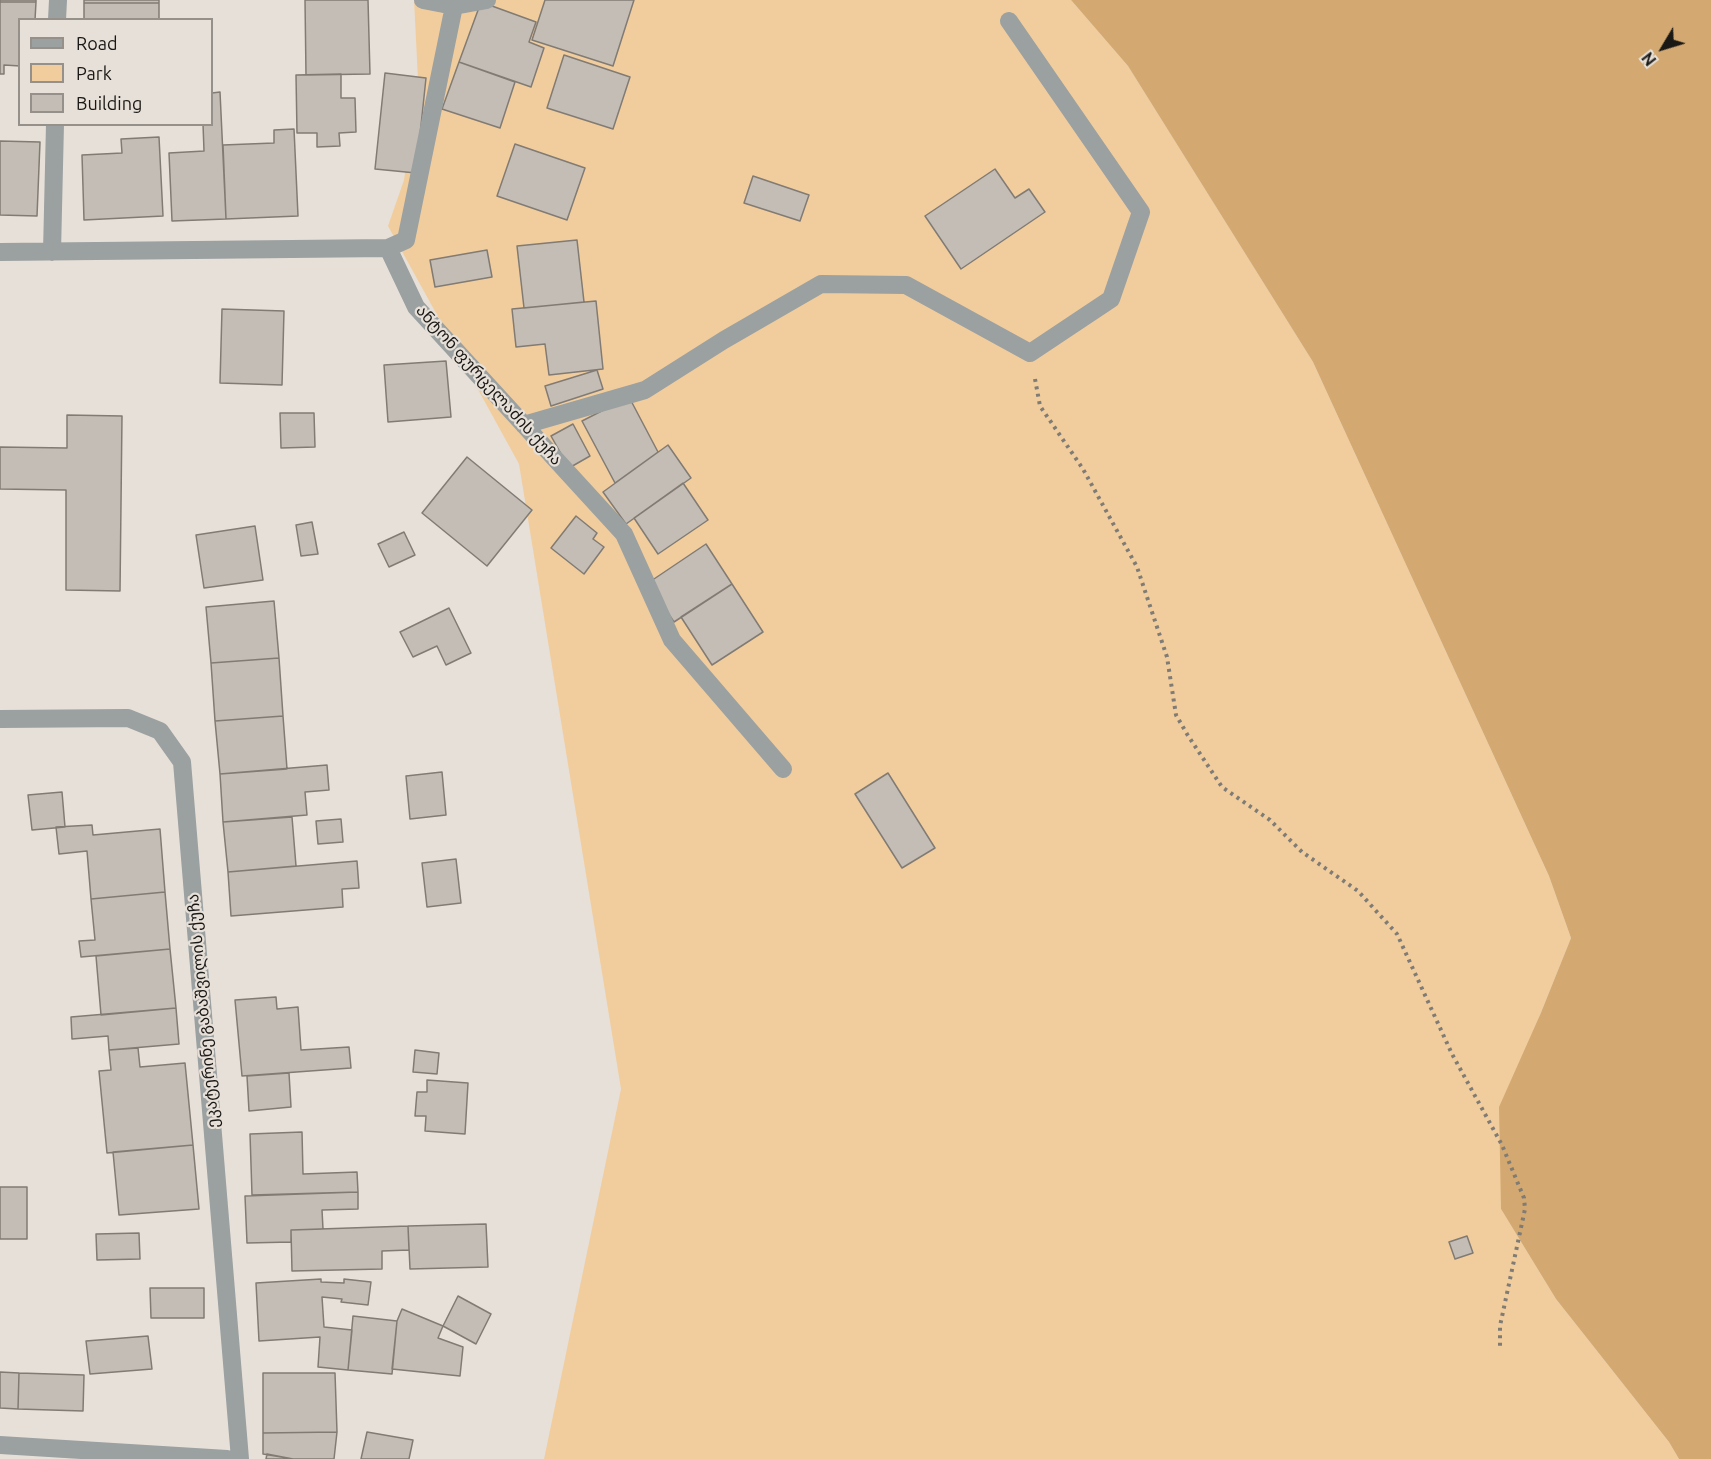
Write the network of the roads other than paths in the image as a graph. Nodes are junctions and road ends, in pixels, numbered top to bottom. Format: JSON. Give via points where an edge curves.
{"nodes":[{"id":1,"x":58,"y":0,"type":"edge"},
{"id":2,"x":423,"y":0,"type":"edge"},
{"id":3,"x":487,"y":0,"type":"edge"},
{"id":4,"x":454,"y":6,"type":"junction"},
{"id":5,"x":57,"y":18,"type":"edge"},
{"id":6,"x":1010,"y":21,"type":"dead end"},
{"id":7,"x":55,"y":126,"type":"edge"},
{"id":8,"x":388,"y":248,"type":"junction"},
{"id":9,"x":0,"y":252,"type":"edge"},
{"id":10,"x":52,"y":252,"type":"junction"},
{"id":11,"x":524,"y":425,"type":"junction"},
{"id":12,"x":0,"y":718,"type":"edge"},
{"id":13,"x":783,"y":769,"type":"dead end"},
{"id":14,"x":0,"y":1445,"type":"edge"},
{"id":15,"x":227,"y":1459,"type":"edge"},
{"id":16,"x":240,"y":1459,"type":"edge"}],
"edges":[{"from":1,"to":5,"type":"street"},
{"from":2,"to":4,"type":"street"},
{"from":3,"to":4,"type":"street"},
{"from":4,"to":8,"type":"street","via":[[405,240]]},
{"from":6,"to":11,"type":"street","via":[[1141,212],[1111,299],[1030,353],[906,285],[821,284],[645,390]]},
{"from":7,"to":10,"type":"street"},
{"from":8,"to":10,"type":"street"},
{"from":8,"to":11,"type":"street","name":"ანტონ ფურცელაძის ქუჩა","via":[[416,307]]},
{"from":9,"to":10,"type":"street"},
{"from":11,"to":13,"type":"street","name":"ანტონ ფურცელაძის ქუჩა","via":[[624,534],[672,640]]},
{"from":12,"to":16,"type":"street","name":"ეკატერინე გაბაშვილის ქუჩა","via":[[128,718],[160,731],[182,762]]},
{"from":14,"to":15,"type":"street"}]}
